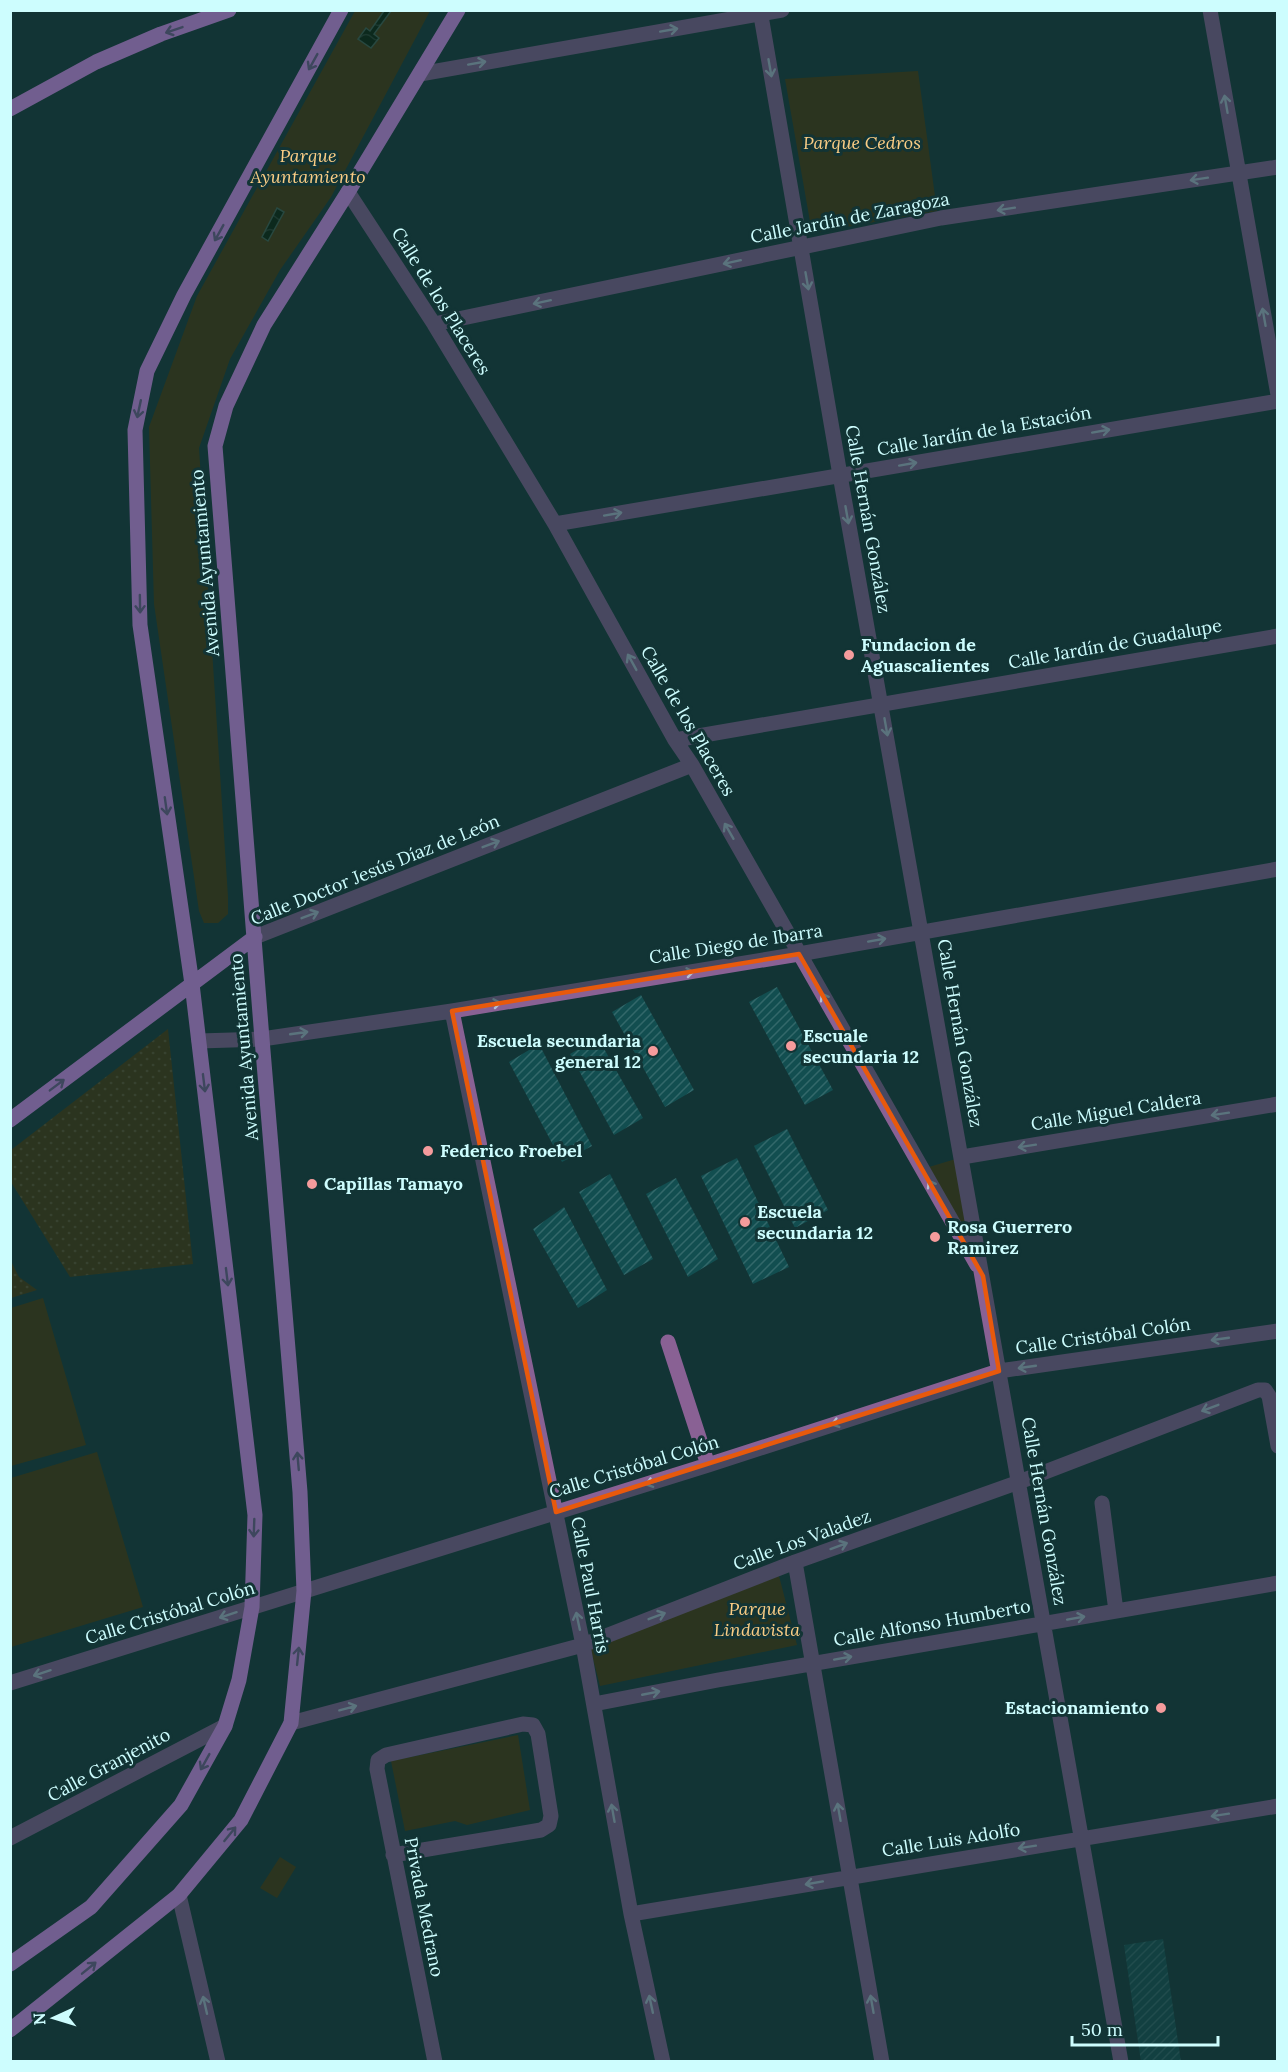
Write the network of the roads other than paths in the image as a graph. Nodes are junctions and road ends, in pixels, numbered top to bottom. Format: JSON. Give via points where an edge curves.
{"nodes":[{"id":1,"x":229,"y":10,"type":"edge"},
{"id":2,"x":341,"y":10,"type":"edge"},
{"id":3,"x":458,"y":10,"type":"edge"},
{"id":4,"x":782,"y":10,"type":"edge"},
{"id":5,"x":1210,"y":10,"type":"edge"},
{"id":6,"x":761,"y":12,"type":"edge"},
{"id":7,"x":420,"y":74,"type":"junction"},
{"id":8,"x":10,"y":109,"type":"edge"},
{"id":9,"x":1278,"y":167,"type":"edge"},
{"id":10,"x":1239,"y":173,"type":"junction"},
{"id":11,"x":348,"y":192,"type":"junction"},
{"id":12,"x":802,"y":247,"type":"junction"},
{"id":13,"x":434,"y":324,"type":"junction"},
{"id":14,"x":1278,"y":395,"type":"edge"},
{"id":15,"x":1278,"y":401,"type":"edge"},
{"id":16,"x":840,"y":475,"type":"junction"},
{"id":17,"x":555,"y":524,"type":"junction"},
{"id":18,"x":1278,"y":636,"type":"edge"},
{"id":19,"x":882,"y":704,"type":"junction"},
{"id":20,"x":675,"y":740,"type":"junction"},
{"id":21,"x":692,"y":765,"type":"junction"},
{"id":22,"x":1278,"y":869,"type":"edge"},
{"id":23,"x":922,"y":933,"type":"junction"},
{"id":24,"x":255,"y":937,"type":"junction"},
{"id":25,"x":799,"y":954,"type":"junction"},
{"id":26,"x":192,"y":984,"type":"junction"},
{"id":27,"x":452,"y":1011,"type":"junction"},
{"id":28,"x":262,"y":1039,"type":"junction"},
{"id":29,"x":199,"y":1041,"type":"junction"},
{"id":30,"x":1278,"y":1104,"type":"edge"},
{"id":31,"x":10,"y":1120,"type":"edge"},
{"id":32,"x":962,"y":1156,"type":"junction"},
{"id":33,"x":983,"y":1276,"type":"junction"},
{"id":34,"x":1278,"y":1331,"type":"edge"},
{"id":35,"x":668,"y":1342,"type":"dead end"},
{"id":36,"x":999,"y":1371,"type":"junction"},
{"id":37,"x":1278,"y":1446,"type":"edge"},
{"id":38,"x":708,"y":1465,"type":"junction"},
{"id":39,"x":1019,"y":1482,"type":"junction"},
{"id":40,"x":1102,"y":1503,"type":"dead end"},
{"id":41,"x":556,"y":1512,"type":"junction"},
{"id":42,"x":795,"y":1562,"type":"junction"},
{"id":43,"x":1278,"y":1583,"type":"edge"},
{"id":44,"x":304,"y":1591,"type":"junction"},
{"id":45,"x":252,"y":1607,"type":"junction"},
{"id":46,"x":1116,"y":1611,"type":"junction"},
{"id":47,"x":1044,"y":1623,"type":"junction"},
{"id":48,"x":583,"y":1645,"type":"junction"},
{"id":49,"x":813,"y":1664,"type":"junction"},
{"id":50,"x":10,"y":1683,"type":"edge"},
{"id":51,"x":594,"y":1704,"type":"junction"},
{"id":52,"x":291,"y":1723,"type":"junction"},
{"id":53,"x":225,"y":1726,"type":"junction"},
{"id":54,"x":1278,"y":1806,"type":"edge"},
{"id":55,"x":10,"y":1838,"type":"edge"},
{"id":56,"x":1082,"y":1838,"type":"junction"},
{"id":57,"x":393,"y":1856,"type":"junction"},
{"id":58,"x":850,"y":1877,"type":"junction"},
{"id":59,"x":179,"y":1895,"type":"junction"},
{"id":60,"x":631,"y":1914,"type":"junction"},
{"id":61,"x":10,"y":1964,"type":"edge"},
{"id":62,"x":10,"y":2030,"type":"edge"},
{"id":63,"x":218,"y":2061,"type":"edge"},
{"id":64,"x":435,"y":2061,"type":"edge"},
{"id":65,"x":663,"y":2061,"type":"edge"},
{"id":66,"x":882,"y":2061,"type":"edge"},
{"id":67,"x":1121,"y":2061,"type":"edge"}],
"edges":[{"from":1,"to":8,"type":"main road","one_way":true,"via":[[96,62]]},
{"from":2,"to":26,"type":"main road","one_way":true,"via":[[147,370],[135,429],[140,625]]},
{"from":3,"to":7,"type":"main road","name":"Avenida Ayuntamiento"},
{"from":4,"to":6,"type":"street"},
{"from":10,"to":5,"type":"street","one_way":true},
{"from":7,"to":6,"type":"street","one_way":true},
{"from":6,"to":12,"type":"street","name":"Calle Hernán González","one_way":true},
{"from":7,"to":11,"type":"main road","name":"Avenida Ayuntamiento"},
{"from":9,"to":10,"type":"street","name":"Calle Jardín de Zaragoza"},
{"from":10,"to":12,"type":"street","name":"Calle Jardín de Zaragoza","one_way":true,"via":[[941,218]]},
{"from":14,"to":10,"type":"street","one_way":true},
{"from":11,"to":13,"type":"street","name":"Calle de los Placeres"},
{"from":11,"to":24,"type":"main road","name":"Avenida Ayuntamiento","via":[[264,325],[226,406],[215,446]]},
{"from":12,"to":13,"type":"street","name":"Calle Jardín de Zaragoza","one_way":true},
{"from":12,"to":16,"type":"street","name":"Calle Hernán González","one_way":true},
{"from":13,"to":17,"type":"street","name":"Calle de los Placeres"},
{"from":16,"to":15,"type":"street","name":"Calle Jardín de la Estación","one_way":true},
{"from":17,"to":16,"type":"street","name":"Calle Jardín de la Estación","one_way":true},
{"from":16,"to":19,"type":"street","name":"Calle Hernán González","one_way":true},
{"from":20,"to":17,"type":"street","name":"Calle de los Placeres","one_way":true},
{"from":18,"to":19,"type":"street","name":"Calle Jardín de Guadalupe"},
{"from":19,"to":20,"type":"street","name":"Calle Jardín de Guadalupe"},
{"from":19,"to":23,"type":"street","name":"Calle Hernán González","one_way":true},
{"from":20,"to":21,"type":"street","name":"Calle de los Placeres"},
{"from":24,"to":21,"type":"street","name":"Calle Doctor Jesús Díaz de León","one_way":true},
{"from":25,"to":21,"type":"street","name":"Calle de los Placeres","one_way":true},
{"from":22,"to":23,"type":"street","name":"Calle Diego de Ibarra"},
{"from":25,"to":23,"type":"street","name":"Calle Diego de Ibarra","one_way":true},
{"from":23,"to":32,"type":"street","name":"Calle Hernán González"},
{"from":24,"to":26,"type":"main road","name":"Calle Doctor Jesús Díaz de León"},
{"from":24,"to":28,"type":"main road","name":"Avenida Ayuntamiento"},
{"from":27,"to":25,"type":"street","name":"Calle Diego de Ibarra","one_way":true},
{"from":33,"to":25,"type":"street","name":"Calle de los Placeres","one_way":true},
{"from":26,"to":29,"type":"main road"},
{"from":31,"to":26,"type":"main road","name":"Calle Doctor Jesús Díaz de León","one_way":true},
{"from":28,"to":27,"type":"street","name":"Calle Diego de Ibarra","one_way":true},
{"from":27,"to":41,"type":"street","name":"Calle Paul Harris"},
{"from":28,"to":29,"type":"street","name":"Calle Diego de Ibarra"},
{"from":44,"to":28,"type":"main road","name":"Avenida Ayuntamiento","one_way":true,"via":[[298,1469]]},
{"from":29,"to":45,"type":"main road","one_way":true,"via":[[255,1515]]},
{"from":30,"to":32,"type":"street","name":"Calle Miguel Caldera","one_way":true},
{"from":32,"to":33,"type":"street","name":"Calle Hernán González"},
{"from":33,"to":36,"type":"street","name":"Calle Hernán González"},
{"from":34,"to":36,"type":"street","name":"Calle Cristóbal Colón","one_way":true},
{"from":35,"to":38,"type":"street"},
{"from":36,"to":38,"type":"street","name":"Calle Cristóbal Colón","one_way":true},
{"from":36,"to":39,"type":"street","name":"Calle Hernán González"},
{"from":37,"to":39,"type":"street","name":"Calle Los Valadez","one_way":true,"via":[[1269,1396],[1265,1390],[1258,1390]]},
{"from":38,"to":41,"type":"street","name":"Calle Cristóbal Colón","one_way":true},
{"from":42,"to":39,"type":"street","name":"Calle Los Valadez","one_way":true},
{"from":39,"to":47,"type":"street","name":"Calle Hernán González"},
{"from":40,"to":46,"type":"street"},
{"from":41,"to":44,"type":"street","name":"Calle Cristóbal Colón"},
{"from":48,"to":41,"type":"street","name":"Calle Paul Harris","one_way":true},
{"from":48,"to":42,"type":"street","name":"Calle Los Valadez","one_way":true},
{"from":42,"to":49,"type":"street"},
{"from":43,"to":46,"type":"street","name":"Calle Alfonso Humberto"},
{"from":44,"to":45,"type":"street","name":"Calle Cristóbal Colón"},
{"from":52,"to":44,"type":"main road","name":"Avenida Ayuntamiento","one_way":true},
{"from":45,"to":50,"type":"street","name":"Calle Cristóbal Colón","one_way":true},
{"from":45,"to":53,"type":"main road","via":[[239,1680]]},
{"from":47,"to":46,"type":"street","name":"Calle Alfonso Humberto","one_way":true},
{"from":49,"to":47,"type":"street","name":"Calle Alfonso Humberto","one_way":true},
{"from":47,"to":56,"type":"street","name":"Calle Hernán González"},
{"from":48,"to":51,"type":"street","name":"Calle Paul Harris"},
{"from":52,"to":48,"type":"street","name":"Calle Los Valadez","one_way":true},
{"from":51,"to":49,"type":"street","name":"Calle Alfonso Humberto","one_way":true},
{"from":58,"to":49,"type":"street","one_way":true},
{"from":60,"to":51,"type":"street","name":"Calle Paul Harris","one_way":true},
{"from":59,"to":52,"type":"main road","name":"Avenida Ayuntamiento","one_way":true,"via":[[241,1820]]},
{"from":53,"to":55,"type":"street","name":"Calle Granjenito"},
{"from":53,"to":61,"type":"main road","one_way":true,"via":[[181,1805],[91,1907]]},
{"from":54,"to":56,"type":"street","name":"Calle Luis Adolfo","one_way":true},
{"from":56,"to":58,"type":"street","name":"Calle Luis Adolfo","one_way":true},
{"from":56,"to":67,"type":"street","name":"Calle Hernán González"},
{"from":57,"to":57,"type":"street","name":"Privada Medrano","via":[[378,1760],[500,1729],[532,1725],[538,1734],[552,1816],[549,1826]]},
{"from":57,"to":64,"type":"street","name":"Privada Medrano"},
{"from":58,"to":60,"type":"street","name":"Calle Luis Adolfo","one_way":true},
{"from":66,"to":58,"type":"street","one_way":true},
{"from":62,"to":59,"type":"main road","name":"Avenida Ayuntamiento","one_way":true},
{"from":63,"to":59,"type":"street","one_way":true},
{"from":65,"to":60,"type":"street","name":"Calle Paul Harris","one_way":true}]}
